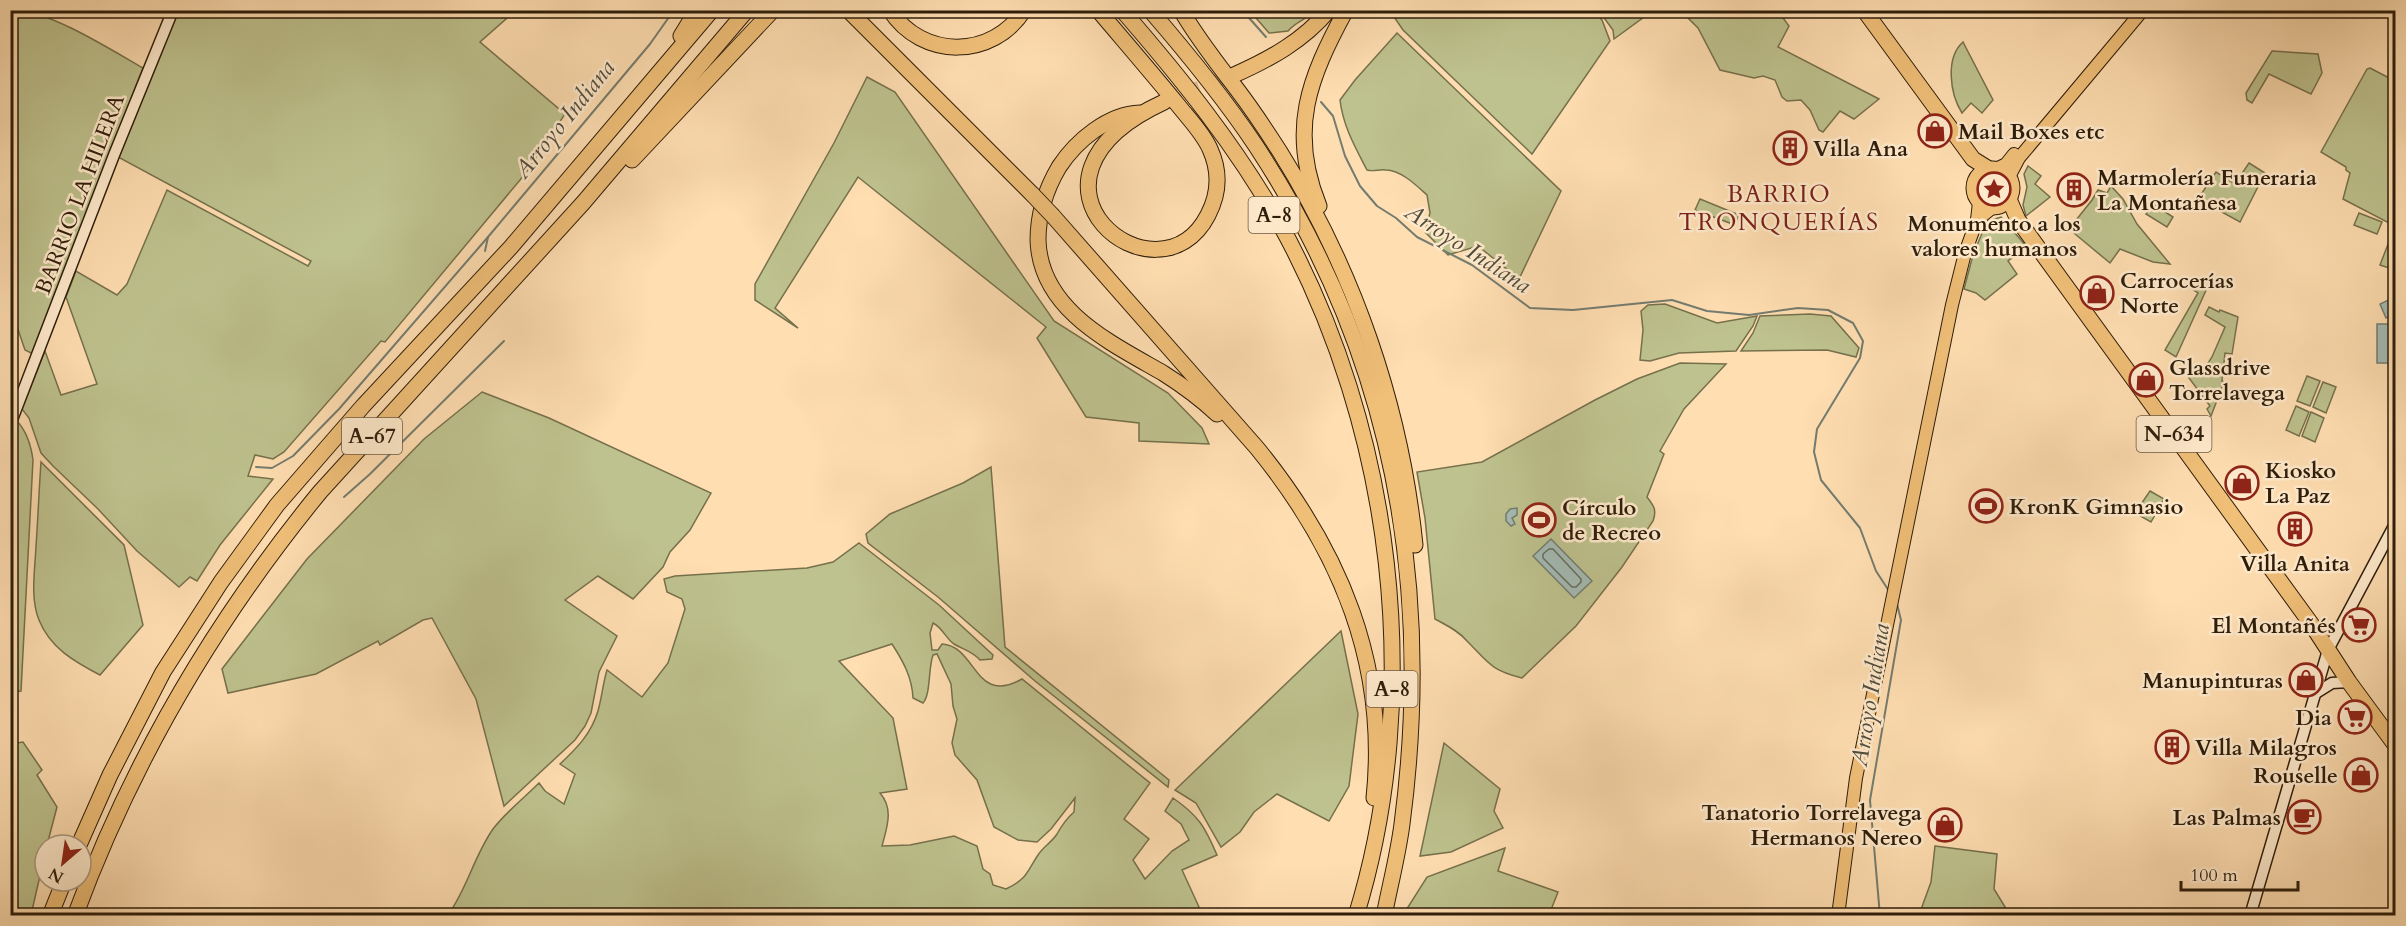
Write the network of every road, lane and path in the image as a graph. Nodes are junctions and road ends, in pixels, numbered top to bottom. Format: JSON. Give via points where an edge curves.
{"nodes":[{"id":1,"x":173,"y":10,"type":"edge"},
{"id":2,"x":697,"y":10,"type":"edge"},
{"id":3,"x":712,"y":10,"type":"edge"},
{"id":4,"x":747,"y":10,"type":"edge"},
{"id":5,"x":773,"y":10,"type":"edge"},
{"id":6,"x":848,"y":10,"type":"edge"},
{"id":7,"x":890,"y":10,"type":"edge"},
{"id":8,"x":1024,"y":10,"type":"edge"},
{"id":9,"x":1098,"y":10,"type":"edge"},
{"id":10,"x":1122,"y":10,"type":"edge"},
{"id":11,"x":1150,"y":10,"type":"edge"},
{"id":12,"x":1181,"y":10,"type":"edge"},
{"id":13,"x":1329,"y":10,"type":"edge"},
{"id":14,"x":1346,"y":10,"type":"edge"},
{"id":15,"x":1864,"y":10,"type":"edge"},
{"id":16,"x":2134,"y":10,"type":"edge"},
{"id":17,"x":2143,"y":10,"type":"edge"},
{"id":18,"x":1234,"y":75,"type":"tunnel mouth"},
{"id":19,"x":1164,"y":102,"type":"tunnel mouth"},
{"id":20,"x":1140,"y":113,"type":"junction"},
{"id":21,"x":1993,"y":173,"type":"junction"},
{"id":22,"x":1995,"y":204,"type":"junction"},
{"id":23,"x":511,"y":247,"type":"junction"},
{"id":24,"x":1367,"y":328,"type":"junction"},
{"id":25,"x":430,"y":373,"type":"junction"},
{"id":26,"x":10,"y":425,"type":"edge"},
{"id":27,"x":1253,"y":447,"type":"junction"},
{"id":28,"x":1393,"y":450,"type":"junction"},
{"id":29,"x":2396,"y":522,"type":"edge"},
{"id":30,"x":2343,"y":622,"type":"junction"},
{"id":31,"x":2317,"y":633,"type":"junction"},
{"id":32,"x":2328,"y":650,"type":"junction"},
{"id":33,"x":2349,"y":682,"type":"junction"},
{"id":34,"x":2316,"y":693,"type":"junction"},
{"id":35,"x":2396,"y":746,"type":"edge"},
{"id":36,"x":84,"y":833,"type":"edge"},
{"id":37,"x":59,"y":893,"type":"edge"},
{"id":38,"x":51,"y":915,"type":"edge"},
{"id":39,"x":75,"y":915,"type":"edge"},
{"id":40,"x":1351,"y":915,"type":"edge"},
{"id":41,"x":1356,"y":915,"type":"edge"},
{"id":42,"x":1383,"y":915,"type":"edge"},
{"id":43,"x":1838,"y":915,"type":"edge"},
{"id":44,"x":2250,"y":915,"type":"edge"}],
"edges":[{"from":1,"to":26,"type":"main road","name":"BARRIO LA HILERA"},
{"from":2,"to":23,"type":"highway","via":[[659,66]]},
{"from":3,"to":23,"type":"highway","number":"A-67"},
{"from":4,"to":25,"type":"highway","number":"A-67","via":[[583,203]]},
{"from":5,"to":25,"type":"highway"},
{"from":6,"to":27,"type":"highway","bridge":true,"via":[[1053,216]]},
{"from":7,"to":8,"type":"highway","via":[[917,38],[937,46],[958,48],[999,36],[1015,24]]},
{"from":9,"to":20,"type":"highway","via":[[1205,139],[1213,157],[1217,178],[1211,209],[1198,230],[1175,246],[1147,248],[1122,241],[1097,219],[1089,199],[1089,175],[1098,153],[1112,135]]},
{"from":10,"to":41,"type":"highway","number":"A-8","via":[[1224,136],[1281,226],[1329,332],[1366,451],[1389,589],[1391,714],[1382,803]]},
{"from":11,"to":28,"type":"highway","number":"A-8","via":[[1240,123],[1296,211],[1343,311]]},
{"from":12,"to":24,"type":"highway","via":[[1295,177]]},
{"from":13,"to":18,"type":"highway","via":[[1293,44]]},
{"from":14,"to":24,"type":"highway","via":[[1312,81],[1303,139],[1313,188]]},
{"from":15,"to":21,"type":"highway","via":[[1972,159]]},
{"from":16,"to":21,"type":"main road","via":[[2008,161]]},
{"from":17,"to":21,"type":"main road","via":[[2019,158]]},
{"from":19,"to":20,"type":"highway"},
{"from":20,"to":27,"type":"highway","via":[[1130,113],[1092,132],[1067,154],[1045,193],[1038,232],[1044,268],[1060,298],[1085,325],[1193,394]]},
{"from":21,"to":22,"type":"highway","via":[[2012,188]]},
{"from":21,"to":22,"type":"highway","via":[[1974,190]]},
{"from":22,"to":31,"type":"highway","number":"N-634","via":[[2018,220]]},
{"from":22,"to":43,"type":"main road","via":[[1977,220],[1952,305],[1856,778]]},
{"from":23,"to":36,"type":"highway","number":"A-67","via":[[307,468],[253,537],[163,672]]},
{"from":24,"to":28,"type":"highway","via":[[1381,373]]},
{"from":25,"to":39,"type":"highway","number":"A-67","via":[[320,492],[226,618],[152,742],[120,805]]},
{"from":27,"to":40,"type":"highway","via":[[1308,516],[1329,554],[1360,639],[1370,686],[1375,780],[1364,865]]},
{"from":28,"to":42,"type":"highway","number":"A-8","via":[[1417,564],[1420,663],[1410,799]]},
{"from":29,"to":30,"type":"main road"},
{"from":30,"to":31,"type":"main road"},
{"from":30,"to":32,"type":"main road"},
{"from":31,"to":32,"type":"highway","number":"N-634"},
{"from":32,"to":33,"type":"highway","number":"N-634"},
{"from":32,"to":34,"type":"main road"},
{"from":33,"to":34,"type":"main road","via":[[2332,683]]},
{"from":33,"to":35,"type":"highway","number":"N-634"},
{"from":34,"to":44,"type":"main road"},
{"from":37,"to":38,"type":"highway"}]}
